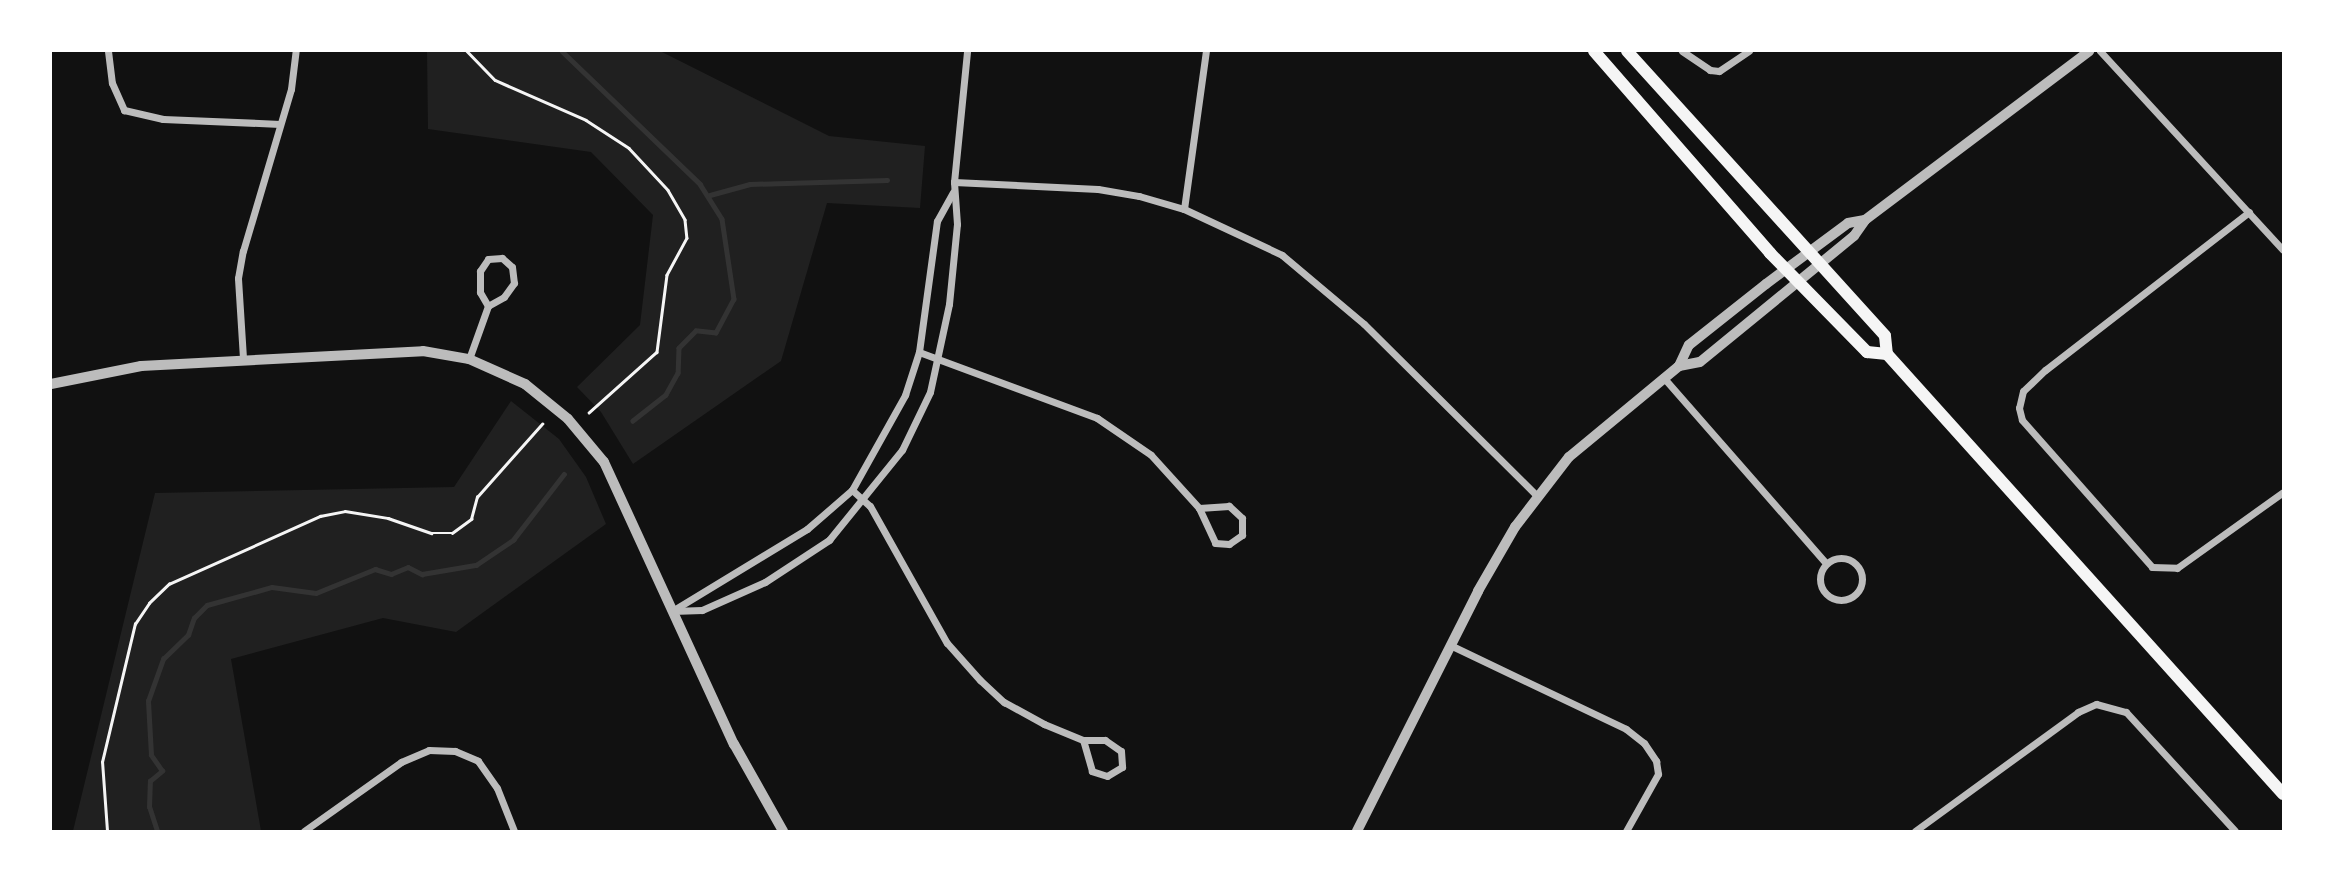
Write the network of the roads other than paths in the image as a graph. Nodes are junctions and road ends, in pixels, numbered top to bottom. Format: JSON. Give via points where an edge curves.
{"nodes":[{"id":1,"x":108,"y":51,"type":"edge"},
{"id":2,"x":296,"y":51,"type":"edge"},
{"id":3,"x":956,"y":51,"type":"edge"},
{"id":4,"x":967,"y":51,"type":"edge"},
{"id":5,"x":1206,"y":51,"type":"edge"},
{"id":6,"x":1594,"y":51,"type":"edge"},
{"id":7,"x":1627,"y":51,"type":"edge"},
{"id":8,"x":1682,"y":51,"type":"edge"},
{"id":9,"x":1749,"y":51,"type":"edge"},
{"id":10,"x":2089,"y":51,"type":"edge"},
{"id":11,"x":2100,"y":51,"type":"edge"},
{"id":12,"x":280,"y":124,"type":"junction"},
{"id":13,"x":954,"y":182,"type":"junction"},
{"id":14,"x":954,"y":192,"type":"junction"},
{"id":15,"x":1184,"y":209,"type":"junction"},
{"id":16,"x":2249,"y":212,"type":"junction"},
{"id":17,"x":1865,"y":220,"type":"junction"},
{"id":18,"x":1811,"y":250,"type":"junction"},
{"id":19,"x":2283,"y":250,"type":"edge"},
{"id":20,"x":1821,"y":264,"type":"junction"},
{"id":21,"x":1786,"y":269,"type":"junction"},
{"id":22,"x":1798,"y":282,"type":"junction"},
{"id":23,"x":488,"y":306,"type":"junction"},
{"id":24,"x":919,"y":352,"type":"junction"},
{"id":25,"x":1886,"y":354,"type":"junction"},
{"id":26,"x":937,"y":356,"type":"junction"},
{"id":27,"x":243,"y":358,"type":"junction"},
{"id":28,"x":469,"y":359,"type":"junction"},
{"id":29,"x":1679,"y":366,"type":"junction"},
{"id":30,"x":1663,"y":377,"type":"junction"},
{"id":31,"x":51,"y":384,"type":"edge"},
{"id":32,"x":852,"y":490,"type":"junction"},
{"id":33,"x":2283,"y":492,"type":"edge"},
{"id":34,"x":1537,"y":496,"type":"junction"},
{"id":35,"x":865,"y":501,"type":"junction"},
{"id":36,"x":1199,"y":508,"type":"junction"},
{"id":37,"x":1826,"y":563,"type":"junction"},
{"id":38,"x":672,"y":611,"type":"junction"},
{"id":39,"x":1450,"y":645,"type":"junction"},
{"id":40,"x":1083,"y":740,"type":"junction"},
{"id":41,"x":2283,"y":794,"type":"edge"},
{"id":42,"x":304,"y":831,"type":"edge"},
{"id":43,"x":514,"y":831,"type":"edge"},
{"id":44,"x":783,"y":831,"type":"edge"},
{"id":45,"x":1357,"y":831,"type":"edge"},
{"id":46,"x":1626,"y":831,"type":"edge"},
{"id":47,"x":1915,"y":831,"type":"edge"},
{"id":48,"x":2235,"y":831,"type":"edge"}],
"edges":[{"from":1,"to":12,"type":"street","via":[[114,90],[124,110],[163,119]]},
{"from":2,"to":12,"type":"street"},
{"from":3,"to":4,"type":"street"},
{"from":4,"to":13,"type":"street"},
{"from":5,"to":15,"type":"street"},
{"from":6,"to":21,"type":"main road"},
{"from":7,"to":18,"type":"main road"},
{"from":8,"to":9,"type":"street","via":[[1719,71]]},
{"from":10,"to":17,"type":"street"},
{"from":11,"to":16,"type":"street"},
{"from":12,"to":27,"type":"street","via":[[243,251],[239,278]]},
{"from":13,"to":14,"type":"street"},
{"from":13,"to":15,"type":"street","via":[[1098,189]]},
{"from":14,"to":24,"type":"street","via":[[937,221]]},
{"from":14,"to":26,"type":"street","via":[[957,224],[949,304]]},
{"from":15,"to":34,"type":"street","via":[[1282,255],[1322,286]]},
{"from":16,"to":19,"type":"street"},
{"from":16,"to":33,"type":"street","via":[[2045,370],[2023,391],[2019,408],[2022,420],[2152,567],[2177,568]]},
{"from":17,"to":18,"type":"street","via":[[1848,223]]},
{"from":17,"to":20,"type":"street","via":[[1854,236]]},
{"from":18,"to":20,"type":"main road"},
{"from":18,"to":21,"type":"street"},
{"from":20,"to":22,"type":"street"},
{"from":20,"to":25,"type":"main road","via":[[1885,336]]},
{"from":21,"to":22,"type":"main road"},
{"from":21,"to":29,"type":"street","via":[[1689,345]]},
{"from":22,"to":25,"type":"main road","via":[[1867,352]]},
{"from":22,"to":29,"type":"street","via":[[1700,362]]},
{"from":23,"to":23,"type":"street","via":[[504,297],[514,283],[512,267],[502,258],[488,259],[480,271],[480,292]]},
{"from":23,"to":28,"type":"street"},
{"from":24,"to":26,"type":"street"},
{"from":24,"to":32,"type":"street","via":[[905,395]]},
{"from":25,"to":41,"type":"main road"},
{"from":26,"to":35,"type":"street","via":[[930,392],[902,450]]},
{"from":26,"to":36,"type":"street","via":[[1097,418],[1151,455]]},
{"from":27,"to":28,"type":"street","via":[[423,351]]},
{"from":27,"to":31,"type":"street","via":[[141,366]]},
{"from":28,"to":38,"type":"street","via":[[524,384],[587,441],[615,482]]},
{"from":29,"to":30,"type":"street"},
{"from":30,"to":34,"type":"street","via":[[1569,457]]},
{"from":30,"to":37,"type":"street"},
{"from":32,"to":35,"type":"street"},
{"from":32,"to":38,"type":"street","via":[[807,529]]},
{"from":34,"to":39,"type":"street"},
{"from":35,"to":38,"type":"street","via":[[829,540],[765,582],[702,610]]},
{"from":35,"to":40,"type":"street","via":[[947,643],[980,680],[1004,702]]},
{"from":36,"to":36,"type":"street","via":[[1215,542],[1229,544],[1242,536],[1242,518],[1229,506]]},
{"from":37,"to":37,"type":"street","via":[[1819,575],[1825,593],[1843,600],[1856,594],[1862,573],[1853,561],[1839,557]]},
{"from":38,"to":44,"type":"street","via":[[734,744]]},
{"from":39,"to":45,"type":"street"},
{"from":39,"to":46,"type":"street","via":[[1626,729],[1644,743],[1656,761],[1658,774]]},
{"from":40,"to":40,"type":"street","via":[[1093,771],[1107,776],[1122,767],[1121,751],[1105,740]]},
{"from":42,"to":43,"type":"street","via":[[401,762],[429,750],[454,751],[478,761],[497,788]]},
{"from":47,"to":48,"type":"street","via":[[2078,712],[2096,704],[2126,712]]}]}
